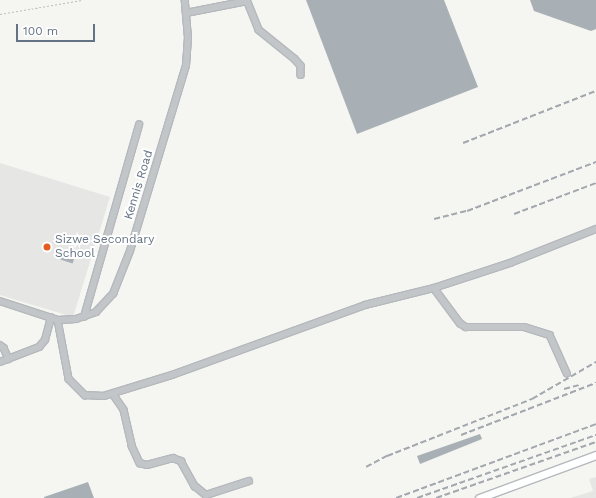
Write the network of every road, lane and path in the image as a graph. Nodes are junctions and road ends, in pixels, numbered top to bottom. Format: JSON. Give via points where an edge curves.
{"nodes":[{"id":1,"x":82,"y":0,"type":"edge"},
{"id":2,"x":185,"y":0,"type":"edge"},
{"id":3,"x":247,"y":0,"type":"edge"},
{"id":4,"x":186,"y":13,"type":"junction"},
{"id":5,"x":0,"y":14,"type":"edge"},
{"id":6,"x":301,"y":75,"type":"dead end"},
{"id":7,"x":139,"y":124,"type":"dead end"},
{"id":8,"x":596,"y":229,"type":"edge"},
{"id":9,"x":434,"y":288,"type":"junction"},
{"id":10,"x":0,"y":301,"type":"edge"},
{"id":11,"x":84,"y":317,"type":"junction"},
{"id":12,"x":52,"y":318,"type":"junction"},
{"id":13,"x":58,"y":320,"type":"junction"},
{"id":14,"x":0,"y":345,"type":"edge"},
{"id":15,"x":8,"y":359,"type":"junction"},
{"id":16,"x":0,"y":362,"type":"edge"},
{"id":17,"x":567,"y":373,"type":"dead end"},
{"id":18,"x":113,"y":394,"type":"junction"},
{"id":19,"x":596,"y":455,"type":"edge"},
{"id":20,"x":596,"y":460,"type":"edge"},
{"id":21,"x":249,"y":482,"type":"dead end"},
{"id":22,"x":479,"y":498,"type":"edge"},
{"id":23,"x":488,"y":498,"type":"edge"}],
"edges":[{"from":1,"to":5,"type":"path"},
{"from":2,"to":4,"type":"street","name":"Kennis Road"},
{"from":3,"to":4,"type":"street"},
{"from":3,"to":6,"type":"street","via":[[259,30],[296,59],[301,66]]},
{"from":4,"to":11,"type":"street","name":"Kennis Road","via":[[186,66],[120,280],[101,308]]},
{"from":7,"to":11,"type":"street"},
{"from":8,"to":9,"type":"street","via":[[510,263]]},
{"from":9,"to":17,"type":"street","via":[[466,327],[524,327],[550,335]]},
{"from":9,"to":18,"type":"street","via":[[366,305]]},
{"from":10,"to":12,"type":"street","name":"Kennis Road"},
{"from":11,"to":13,"type":"street","name":"Kennis Road"},
{"from":12,"to":13,"type":"street","name":"Kennis Road"},
{"from":12,"to":15,"type":"street","via":[[40,347]]},
{"from":13,"to":18,"type":"street","via":[[65,371],[71,384],[88,396]]},
{"from":14,"to":15,"type":"street"},
{"from":15,"to":16,"type":"street"},
{"from":18,"to":21,"type":"street","via":[[124,410],[132,446],[140,463],[151,465],[173,458],[181,461],[195,486],[206,495]]},
{"from":19,"to":22,"type":"main road"},
{"from":20,"to":23,"type":"main road"}]}
